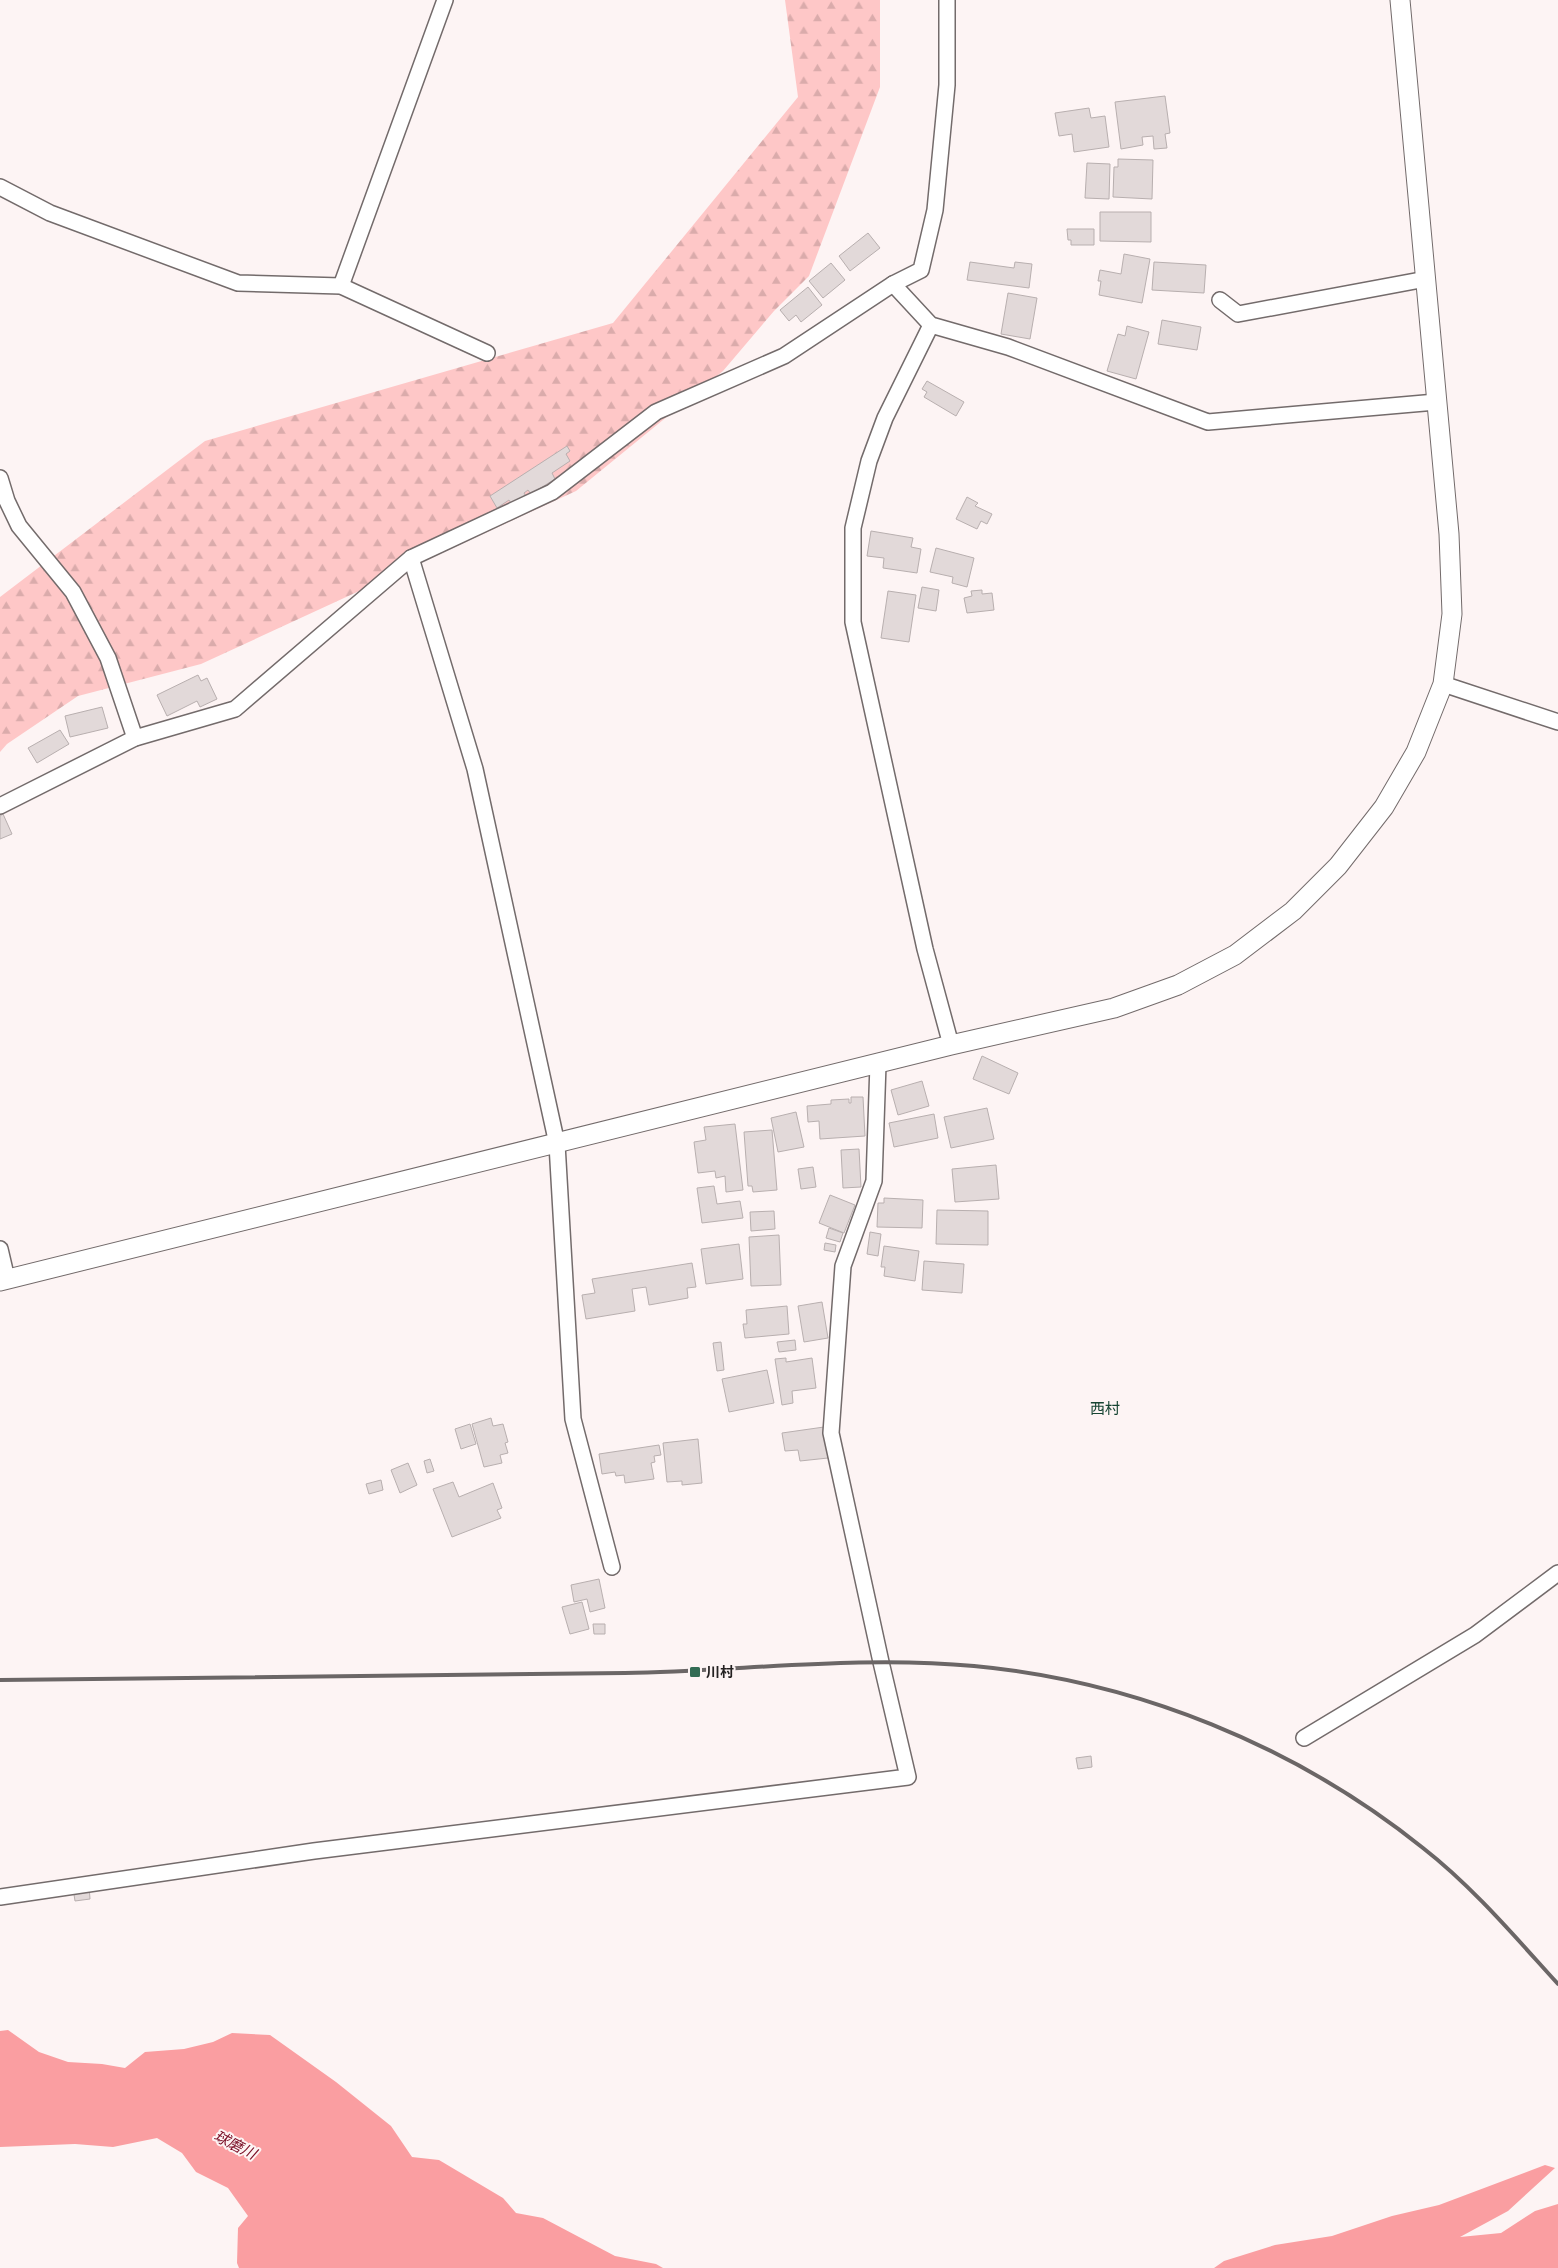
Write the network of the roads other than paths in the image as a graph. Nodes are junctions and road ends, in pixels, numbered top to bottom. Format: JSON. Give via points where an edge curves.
{"nodes":[{"id":1,"x":445,"y":0,"type":"edge"},
{"id":2,"x":948,"y":0,"type":"edge"},
{"id":3,"x":1400,"y":0,"type":"edge"},
{"id":4,"x":0,"y":188,"type":"edge"},
{"id":5,"x":1426,"y":280,"type":"junction"},
{"id":6,"x":893,"y":284,"type":"junction"},
{"id":7,"x":341,"y":286,"type":"junction"},
{"id":8,"x":1220,"y":300,"type":"dead end"},
{"id":9,"x":931,"y":325,"type":"junction"},
{"id":10,"x":487,"y":353,"type":"dead end"},
{"id":11,"x":1436,"y":402,"type":"junction"},
{"id":12,"x":0,"y":478,"type":"edge"},
{"id":13,"x":411,"y":558,"type":"junction"},
{"id":14,"x":1443,"y":684,"type":"junction"},
{"id":15,"x":1558,"y":722,"type":"edge"},
{"id":16,"x":135,"y":738,"type":"junction"},
{"id":17,"x":0,"y":806,"type":"edge"},
{"id":18,"x":951,"y":1045,"type":"junction"},
{"id":19,"x":878,"y":1064,"type":"junction"},
{"id":20,"x":557,"y":1144,"type":"junction"},
{"id":21,"x":0,"y":1249,"type":"edge"},
{"id":22,"x":4,"y":1280,"type":"edge"},
{"id":23,"x":612,"y":1567,"type":"dead end"},
{"id":24,"x":1558,"y":1573,"type":"edge"},
{"id":25,"x":1304,"y":1738,"type":"dead end"},
{"id":26,"x":0,"y":1897,"type":"edge"}],
"edges":[{"from":1,"to":7,"type":"street"},
{"from":2,"to":6,"type":"street","via":[[947,85],[935,210],[921,270]]},
{"from":3,"to":5,"type":"street"},
{"from":4,"to":7,"type":"street","via":[[50,213],[238,283]]},
{"from":5,"to":8,"type":"street","via":[[1238,314]]},
{"from":5,"to":11,"type":"street"},
{"from":6,"to":9,"type":"street"},
{"from":6,"to":13,"type":"street","via":[[784,356],[656,412],[552,492]]},
{"from":7,"to":10,"type":"street"},
{"from":9,"to":11,"type":"street","via":[[1008,347],[1208,422]]},
{"from":9,"to":18,"type":"street","via":[[885,418],[869,461],[853,528],[853,622],[925,948]]},
{"from":11,"to":14,"type":"street","via":[[1449,534],[1452,614]]},
{"from":12,"to":16,"type":"street","via":[[19,526],[73,592],[108,658]]},
{"from":13,"to":16,"type":"street","via":[[235,709]]},
{"from":13,"to":20,"type":"street","via":[[475,769]]},
{"from":14,"to":15,"type":"street"},
{"from":14,"to":18,"type":"street","via":[[1416,752],[1384,808],[1338,866],[1300,904],[1235,955],[1178,985],[1114,1008]]},
{"from":16,"to":17,"type":"street"},
{"from":18,"to":19,"type":"street"},
{"from":19,"to":20,"type":"street"},
{"from":19,"to":26,"type":"street","via":[[874,1181],[843,1266],[831,1433],[908,1777],[314,1851]]},
{"from":20,"to":22,"type":"street"},
{"from":20,"to":23,"type":"street","via":[[573,1419]]},
{"from":21,"to":22,"type":"street"},
{"from":24,"to":25,"type":"street","via":[[1475,1635]]}]}
